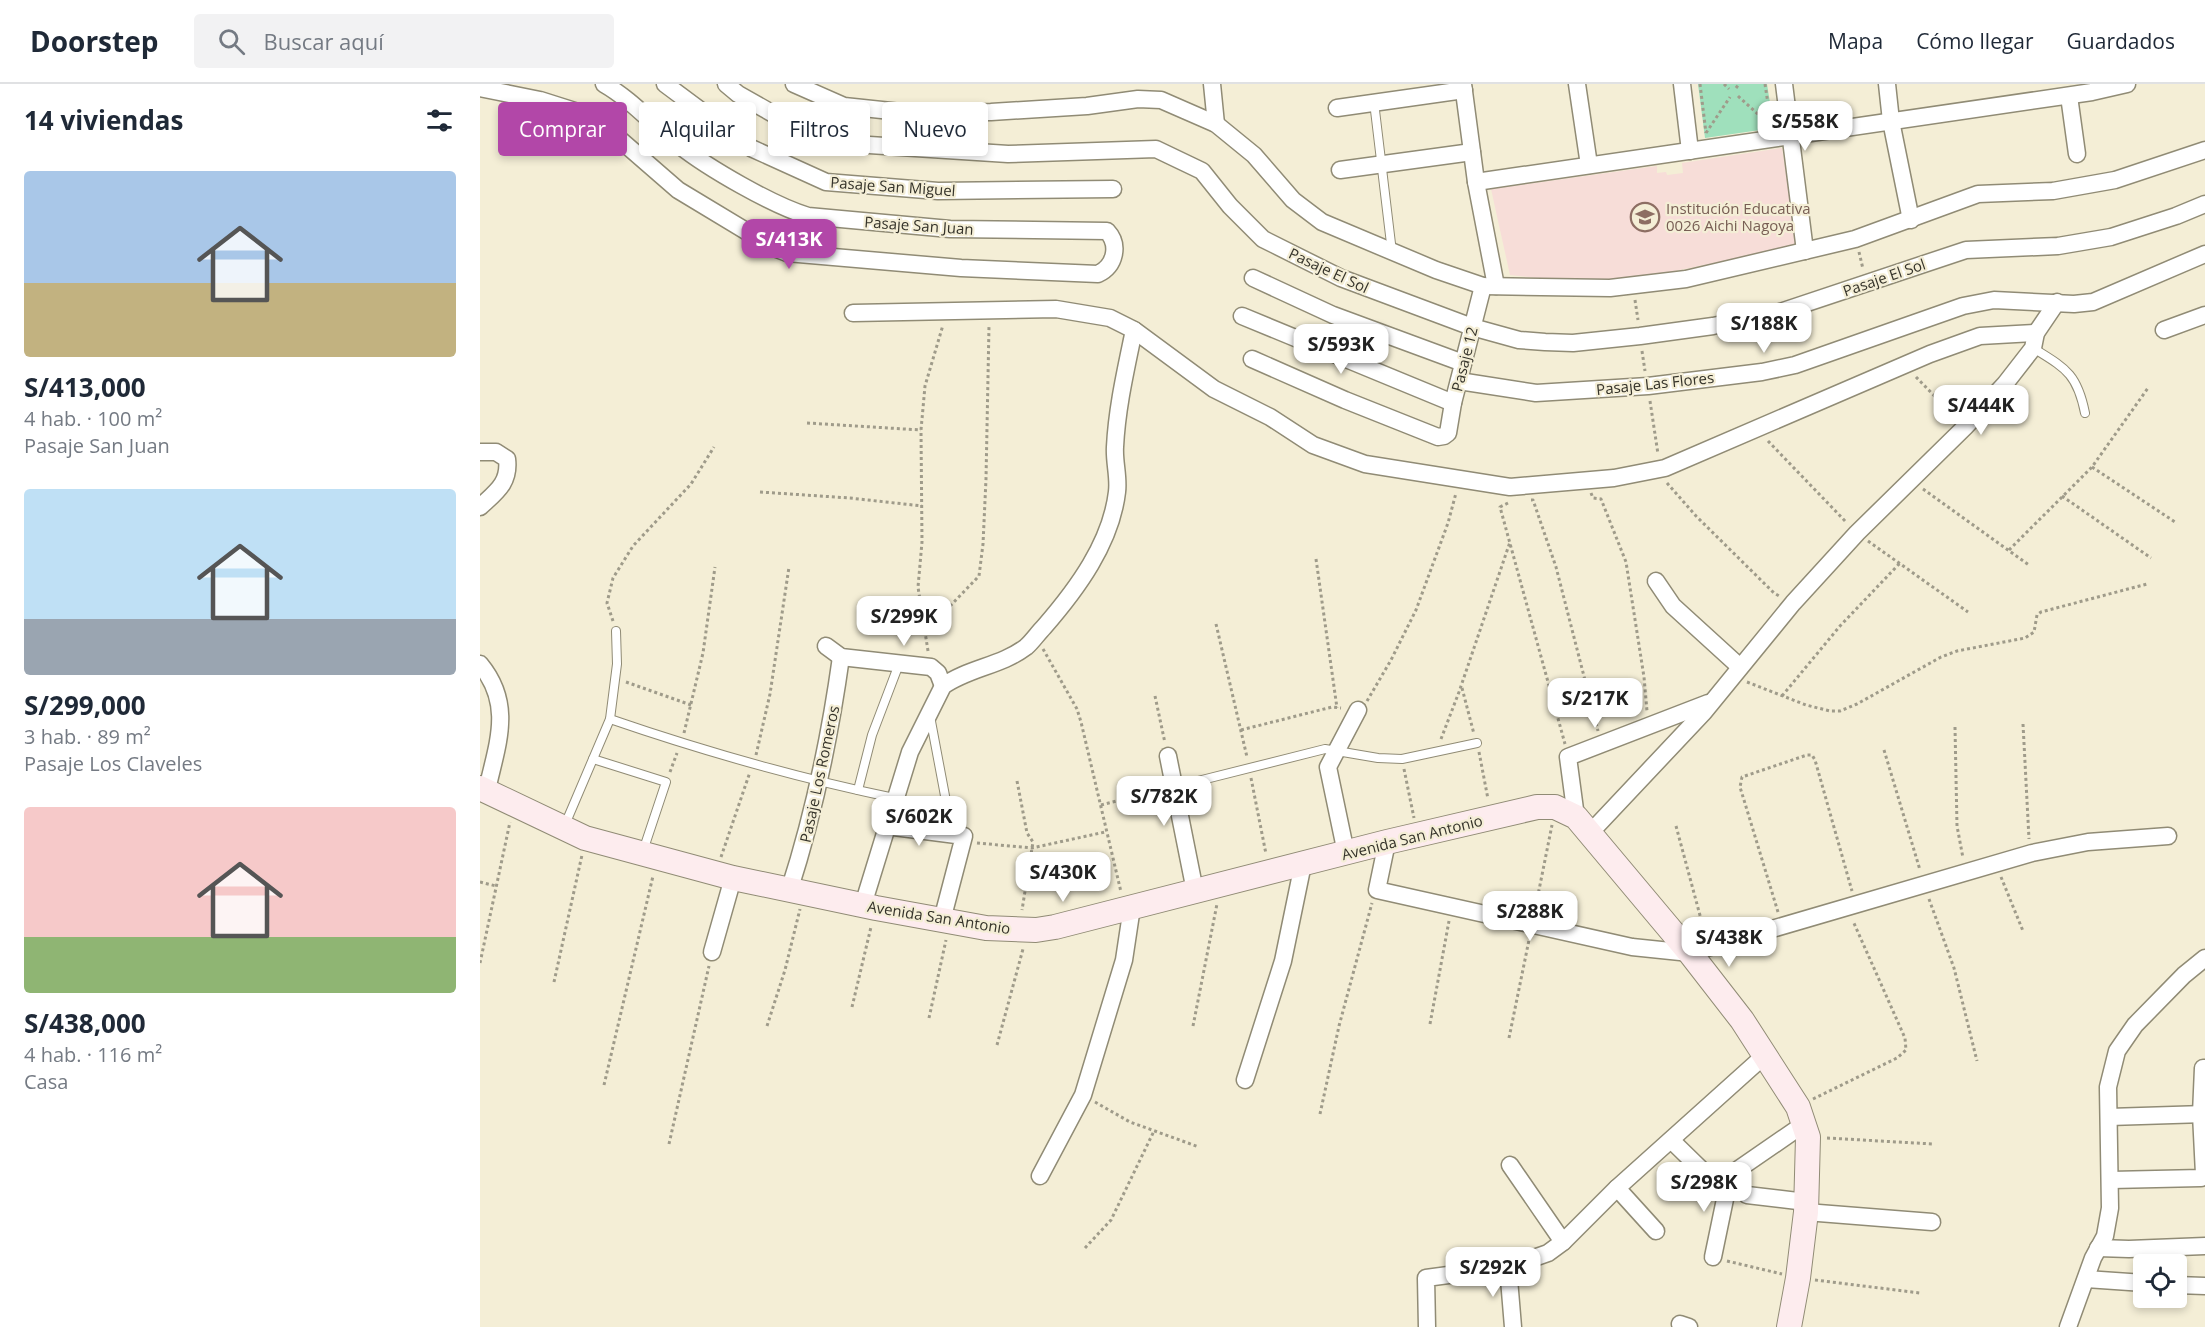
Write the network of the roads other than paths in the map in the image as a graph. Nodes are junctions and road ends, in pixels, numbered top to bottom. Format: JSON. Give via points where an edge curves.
{"nodes":[{"id":1,"x":604,"y":84,"type":"edge"},
{"id":2,"x":665,"y":84,"type":"edge"},
{"id":3,"x":726,"y":84,"type":"edge"},
{"id":4,"x":794,"y":84,"type":"edge"},
{"id":5,"x":1212,"y":84,"type":"edge"},
{"id":6,"x":1577,"y":84,"type":"edge"},
{"id":7,"x":1682,"y":84,"type":"edge"},
{"id":8,"x":1784,"y":84,"type":"edge"},
{"id":9,"x":1887,"y":84,"type":"edge"},
{"id":10,"x":2127,"y":84,"type":"edge"},
{"id":11,"x":1463,"y":87,"type":"edge"},
{"id":12,"x":480,"y":88,"type":"edge"},
{"id":13,"x":2091,"y":88,"type":"edge"},
{"id":14,"x":2069,"y":96,"type":"junction"},
{"id":15,"x":1374,"y":102,"type":"junction"},
{"id":16,"x":1337,"y":108,"type":"dead end"},
{"id":17,"x":1891,"y":121,"type":"junction"},
{"id":18,"x":1216,"y":124,"type":"junction"},
{"id":19,"x":1791,"y":130,"type":"junction"},
{"id":20,"x":1689,"y":143,"type":"junction"},
{"id":21,"x":2205,"y":150,"type":"edge"},
{"id":22,"x":1472,"y":152,"type":"junction"},
{"id":23,"x":2077,"y":154,"type":"dead end"},
{"id":24,"x":1380,"y":165,"type":"junction"},
{"id":25,"x":1589,"y":165,"type":"junction"},
{"id":26,"x":1340,"y":170,"type":"dead end"},
{"id":27,"x":1476,"y":182,"type":"junction"},
{"id":28,"x":1113,"y":189,"type":"dead end"},
{"id":29,"x":2205,"y":204,"type":"edge"},
{"id":30,"x":1911,"y":220,"type":"junction"},
{"id":31,"x":1805,"y":250,"type":"junction"},
{"id":32,"x":1392,"y":252,"type":"junction"},
{"id":33,"x":2205,"y":254,"type":"edge"},
{"id":34,"x":1253,"y":278,"type":"dead end"},
{"id":35,"x":1489,"y":286,"type":"junction"},
{"id":36,"x":2057,"y":302,"type":"junction"},
{"id":37,"x":853,"y":313,"type":"dead end"},
{"id":38,"x":2205,"y":315,"type":"edge"},
{"id":39,"x":1242,"y":316,"type":"dead end"},
{"id":40,"x":1472,"y":327,"type":"junction"},
{"id":41,"x":1134,"y":330,"type":"junction"},
{"id":42,"x":2164,"y":330,"type":"dead end"},
{"id":43,"x":2034,"y":340,"type":"junction"},
{"id":44,"x":1252,"y":359,"type":"dead end"},
{"id":45,"x":1463,"y":363,"type":"junction"},
{"id":46,"x":1459,"y":381,"type":"junction"},
{"id":47,"x":1453,"y":403,"type":"junction"},
{"id":48,"x":2085,"y":413,"type":"dead end"},
{"id":49,"x":480,"y":452,"type":"edge"},
{"id":50,"x":480,"y":507,"type":"edge"},
{"id":51,"x":1656,"y":581,"type":"dead end"},
{"id":52,"x":616,"y":631,"type":"road end"},
{"id":53,"x":826,"y":646,"type":"dead end"},
{"id":54,"x":841,"y":657,"type":"junction"},
{"id":55,"x":480,"y":664,"type":"edge"},
{"id":56,"x":899,"y":664,"type":"junction"},
{"id":57,"x":1737,"y":672,"type":"junction"},
{"id":58,"x":943,"y":686,"type":"junction"},
{"id":59,"x":1712,"y":702,"type":"junction"},
{"id":60,"x":1358,"y":710,"type":"road end"},
{"id":61,"x":930,"y":713,"type":"junction"},
{"id":62,"x":610,"y":719,"type":"junction"},
{"id":63,"x":1477,"y":743,"type":"dead end"},
{"id":64,"x":1336,"y":752,"type":"junction"},
{"id":65,"x":1168,"y":756,"type":"road end"},
{"id":66,"x":593,"y":759,"type":"junction"},
{"id":67,"x":817,"y":780,"type":"junction"},
{"id":68,"x":1174,"y":787,"type":"junction"},
{"id":69,"x":483,"y":789,"type":"edge"},
{"id":70,"x":858,"y":790,"type":"junction"},
{"id":71,"x":894,"y":798,"type":"junction"},
{"id":72,"x":1583,"y":825,"type":"junction"},
{"id":73,"x":886,"y":826,"type":"junction"},
{"id":74,"x":564,"y":828,"type":"junction"},
{"id":75,"x":2168,"y":836,"type":"dead end"},
{"id":76,"x":960,"y":837,"type":"junction"},
{"id":77,"x":1387,"y":842,"type":"junction"},
{"id":78,"x":1346,"y":853,"type":"junction"},
{"id":79,"x":650,"y":856,"type":"junction"},
{"id":80,"x":1303,"y":864,"type":"junction"},
{"id":81,"x":724,"y":875,"type":"junction"},
{"id":82,"x":1196,"y":891,"type":"junction"},
{"id":83,"x":796,"y":892,"type":"junction"},
{"id":84,"x":870,"y":906,"type":"junction"},
{"id":85,"x":1128,"y":908,"type":"junction"},
{"id":86,"x":946,"y":921,"type":"junction"},
{"id":87,"x":1699,"y":950,"type":"junction"},
{"id":88,"x":712,"y":952,"type":"road end"},
{"id":89,"x":2205,"y":957,"type":"edge"},
{"id":90,"x":1764,"y":1056,"type":"junction"},
{"id":91,"x":2204,"y":1068,"type":"edge"},
{"id":92,"x":1245,"y":1080,"type":"dead end"},
{"id":93,"x":2203,"y":1114,"type":"edge"},
{"id":94,"x":2109,"y":1117,"type":"junction"},
{"id":95,"x":1803,"y":1123,"type":"junction"},
{"id":96,"x":1671,"y":1140,"type":"junction"},
{"id":97,"x":1510,"y":1165,"type":"dead end"},
{"id":98,"x":1730,"y":1175,"type":"junction"},
{"id":99,"x":1040,"y":1176,"type":"dead end"},
{"id":100,"x":1712,"y":1180,"type":"junction"},
{"id":101,"x":2111,"y":1180,"type":"junction"},
{"id":102,"x":1617,"y":1188,"type":"junction"},
{"id":103,"x":1692,"y":1191,"type":"dead end"},
{"id":104,"x":1747,"y":1195,"type":"dead end"},
{"id":105,"x":1806,"y":1207,"type":"junction"},
{"id":106,"x":1932,"y":1222,"type":"dead end"},
{"id":107,"x":1656,"y":1231,"type":"dead end"},
{"id":108,"x":1563,"y":1242,"type":"junction"},
{"id":109,"x":2205,"y":1246,"type":"edge"},
{"id":110,"x":2098,"y":1248,"type":"junction"},
{"id":111,"x":1713,"y":1257,"type":"road end"},
{"id":112,"x":1508,"y":1267,"type":"junction"},
{"id":113,"x":2085,"y":1279,"type":"junction"},
{"id":114,"x":2133,"y":1282,"type":"edge"},
{"id":115,"x":2187,"y":1285,"type":"edge"},
{"id":116,"x":2205,"y":1286,"type":"edge"},
{"id":117,"x":1427,"y":1327,"type":"edge"},
{"id":118,"x":1513,"y":1327,"type":"edge"},
{"id":119,"x":1789,"y":1327,"type":"edge"},
{"id":120,"x":2068,"y":1327,"type":"edge"}],
"edges":[{"from":1,"to":12,"type":"street","name":"Pasaje San Juan","via":[[619,92],[689,152],[791,211],[808,216],[950,229],[1107,231],[1114,241],[1114,254],[1108,268],[1098,274],[961,268],[787,252],[678,190],[617,137],[581,113]]},
{"from":2,"to":28,"type":"street","name":"Pasaje San Miguel","via":[[751,148],[826,182],[938,191]]},
{"from":3,"to":40,"type":"street","name":"Pasaje El Sol","via":[[824,142],[1008,154],[1156,149],[1202,171],[1263,239],[1341,278]]},
{"from":4,"to":18,"type":"street","via":[[844,106],[910,113],[992,112],[1161,100]]},
{"from":5,"to":18,"type":"street"},
{"from":6,"to":25,"type":"street"},
{"from":7,"to":20,"type":"street"},
{"from":8,"to":19,"type":"street"},
{"from":9,"to":17,"type":"street"},
{"from":10,"to":13,"type":"street"},
{"from":11,"to":15,"type":"street"},
{"from":11,"to":22,"type":"street"},
{"from":13,"to":14,"type":"street"},
{"from":14,"to":17,"type":"street"},
{"from":14,"to":23,"type":"street"},
{"from":15,"to":16,"type":"street"},
{"from":15,"to":24,"type":"lane"},
{"from":17,"to":19,"type":"street"},
{"from":17,"to":30,"type":"street"},
{"from":18,"to":32,"type":"street","via":[[1254,155],[1293,200],[1322,222]]},
{"from":19,"to":20,"type":"street"},
{"from":19,"to":31,"type":"street"},
{"from":20,"to":25,"type":"street"},
{"from":21,"to":30,"type":"street","via":[[2115,180],[2053,191],[1978,194]]},
{"from":22,"to":24,"type":"street"},
{"from":22,"to":27,"type":"street"},
{"from":24,"to":26,"type":"street"},
{"from":24,"to":32,"type":"lane"},
{"from":25,"to":27,"type":"street"},
{"from":27,"to":35,"type":"street"},
{"from":29,"to":40,"type":"street","name":"Pasaje El Sol","via":[[2111,237],[2058,246],[1966,250],[1780,312],[1713,326],[1573,342],[1519,340]]},
{"from":30,"to":31,"type":"street","via":[[1856,239]]},
{"from":31,"to":35,"type":"street","via":[[1686,279],[1634,286]]},
{"from":32,"to":35,"type":"street","via":[[1469,283]]},
{"from":33,"to":36,"type":"street","name":"Pasaje Las Flores","via":[[2093,302]]},
{"from":34,"to":45,"type":"street","via":[[1333,315]]},
{"from":35,"to":40,"type":"street","name":"Pasaje 12"},
{"from":36,"to":43,"type":"street"},
{"from":36,"to":46,"type":"street","name":"Pasaje Las Flores","via":[[1995,300],[1963,306],[1795,365],[1762,372],[1648,386],[1536,393]]},
{"from":37,"to":41,"type":"street","via":[[1056,309],[1110,318]]},
{"from":38,"to":42,"type":"street"},
{"from":39,"to":47,"type":"street"},
{"from":40,"to":45,"type":"street","name":"Pasaje 12"},
{"from":41,"to":43,"type":"street","via":[[1214,389],[1270,417],[1313,445],[1365,464],[1460,479],[1511,498],[1656,470],[1980,336]]},
{"from":41,"to":58,"type":"street","via":[[1114,450],[1117,491],[1110,525],[1094,559],[1058,611],[1026,647]]},
{"from":43,"to":48,"type":"lane","via":[[2068,369]]},
{"from":43,"to":57,"type":"street","via":[[2005,384],[1857,533]]},
{"from":44,"to":47,"type":"street","name":"Pasaje 12","via":[[1438,437],[1448,433]]},
{"from":45,"to":46,"type":"street","name":"Pasaje 12"},
{"from":46,"to":47,"type":"street","name":"Pasaje 12"},
{"from":49,"to":50,"type":"street","via":[[496,452],[507,459],[509,470],[505,484]]},
{"from":51,"to":57,"type":"street","via":[[1673,606]]},
{"from":52,"to":62,"type":"lane","via":[[616,678]]},
{"from":53,"to":54,"type":"street"},
{"from":54,"to":56,"type":"street"},
{"from":54,"to":67,"type":"street","name":"Pasaje Los Romeros","via":[[832,720]]},
{"from":55,"to":69,"type":"street","via":[[494,685],[501,708],[501,729]]},
{"from":56,"to":58,"type":"street","via":[[931,667]]},
{"from":56,"to":70,"type":"lane"},
{"from":57,"to":59,"type":"street"},
{"from":58,"to":61,"type":"street"},
{"from":59,"to":72,"type":"street"},
{"from":59,"to":72,"type":"street","via":[[1568,758]]},
{"from":60,"to":64,"type":"street"},
{"from":61,"to":71,"type":"street","via":[[910,752]]},
{"from":61,"to":76,"type":"lane"},
{"from":62,"to":66,"type":"lane"},
{"from":62,"to":67,"type":"lane"},
{"from":63,"to":64,"type":"lane","via":[[1402,759]]},
{"from":64,"to":68,"type":"lane","via":[[1325,749]]},
{"from":64,"to":78,"type":"street","via":[[1329,767]]},
{"from":65,"to":68,"type":"street"},
{"from":66,"to":74,"type":"lane"},
{"from":66,"to":79,"type":"lane","via":[[666,782]]},
{"from":67,"to":70,"type":"lane"},
{"from":67,"to":83,"type":"street","name":"Pasaje Los Romeros"},
{"from":68,"to":82,"type":"street"},
{"from":69,"to":74,"type":"street","name":"Avenida San Antonio"},
{"from":70,"to":71,"type":"lane"},
{"from":71,"to":73,"type":"street"},
{"from":72,"to":77,"type":"street","name":"Avenida San Antonio","via":[[1555,807],[1537,807]]},
{"from":72,"to":87,"type":"street"},
{"from":73,"to":76,"type":"street"},
{"from":73,"to":84,"type":"street"},
{"from":74,"to":79,"type":"street","name":"Avenida San Antonio","via":[[585,838]]},
{"from":75,"to":87,"type":"street","via":[[2088,842],[2032,853]]},
{"from":76,"to":86,"type":"street"},
{"from":77,"to":78,"type":"street","name":"Avenida San Antonio"},
{"from":77,"to":87,"type":"street","via":[[1377,890],[1632,947]]},
{"from":78,"to":80,"type":"street","name":"Avenida San Antonio"},
{"from":79,"to":81,"type":"street","name":"Avenida San Antonio"},
{"from":80,"to":82,"type":"street","name":"Avenida San Antonio"},
{"from":80,"to":92,"type":"street","via":[[1283,962]]},
{"from":81,"to":83,"type":"street","name":"Avenida San Antonio"},
{"from":81,"to":88,"type":"street"},
{"from":82,"to":85,"type":"street","name":"Avenida San Antonio"},
{"from":83,"to":84,"type":"street","name":"Avenida San Antonio"},
{"from":84,"to":86,"type":"street","name":"Avenida San Antonio"},
{"from":85,"to":86,"type":"street","name":"Avenida San Antonio","via":[[1054,927],[1022,930]]},
{"from":85,"to":99,"type":"street","via":[[1124,960],[1083,1095]]},
{"from":87,"to":90,"type":"street"},
{"from":89,"to":94,"type":"street","via":[[2135,1024],[2117,1051],[2108,1087]]},
{"from":90,"to":95,"type":"street"},
{"from":90,"to":96,"type":"street"},
{"from":91,"to":93,"type":"street"},
{"from":93,"to":94,"type":"street"},
{"from":93,"to":101,"type":"street","via":[[2201,1178]]},
{"from":94,"to":101,"type":"street"},
{"from":95,"to":98,"type":"street"},
{"from":95,"to":105,"type":"street"},
{"from":96,"to":100,"type":"street"},
{"from":96,"to":102,"type":"street"},
{"from":97,"to":108,"type":"street"},
{"from":98,"to":100,"type":"street"},
{"from":98,"to":111,"type":"street"},
{"from":100,"to":103,"type":"street"},
{"from":101,"to":110,"type":"street","via":[[2109,1217]]},
{"from":102,"to":107,"type":"street"},
{"from":102,"to":108,"type":"street"},
{"from":104,"to":105,"type":"street"},
{"from":105,"to":106,"type":"street"},
{"from":105,"to":119,"type":"street"},
{"from":108,"to":112,"type":"street","via":[[1548,1253]]},
{"from":109,"to":110,"type":"street"},
{"from":110,"to":113,"type":"street"},
{"from":112,"to":117,"type":"street","via":[[1426,1278]]},
{"from":112,"to":118,"type":"street"},
{"from":113,"to":114,"type":"street"},
{"from":113,"to":120,"type":"street"},
{"from":115,"to":116,"type":"street"}]}
